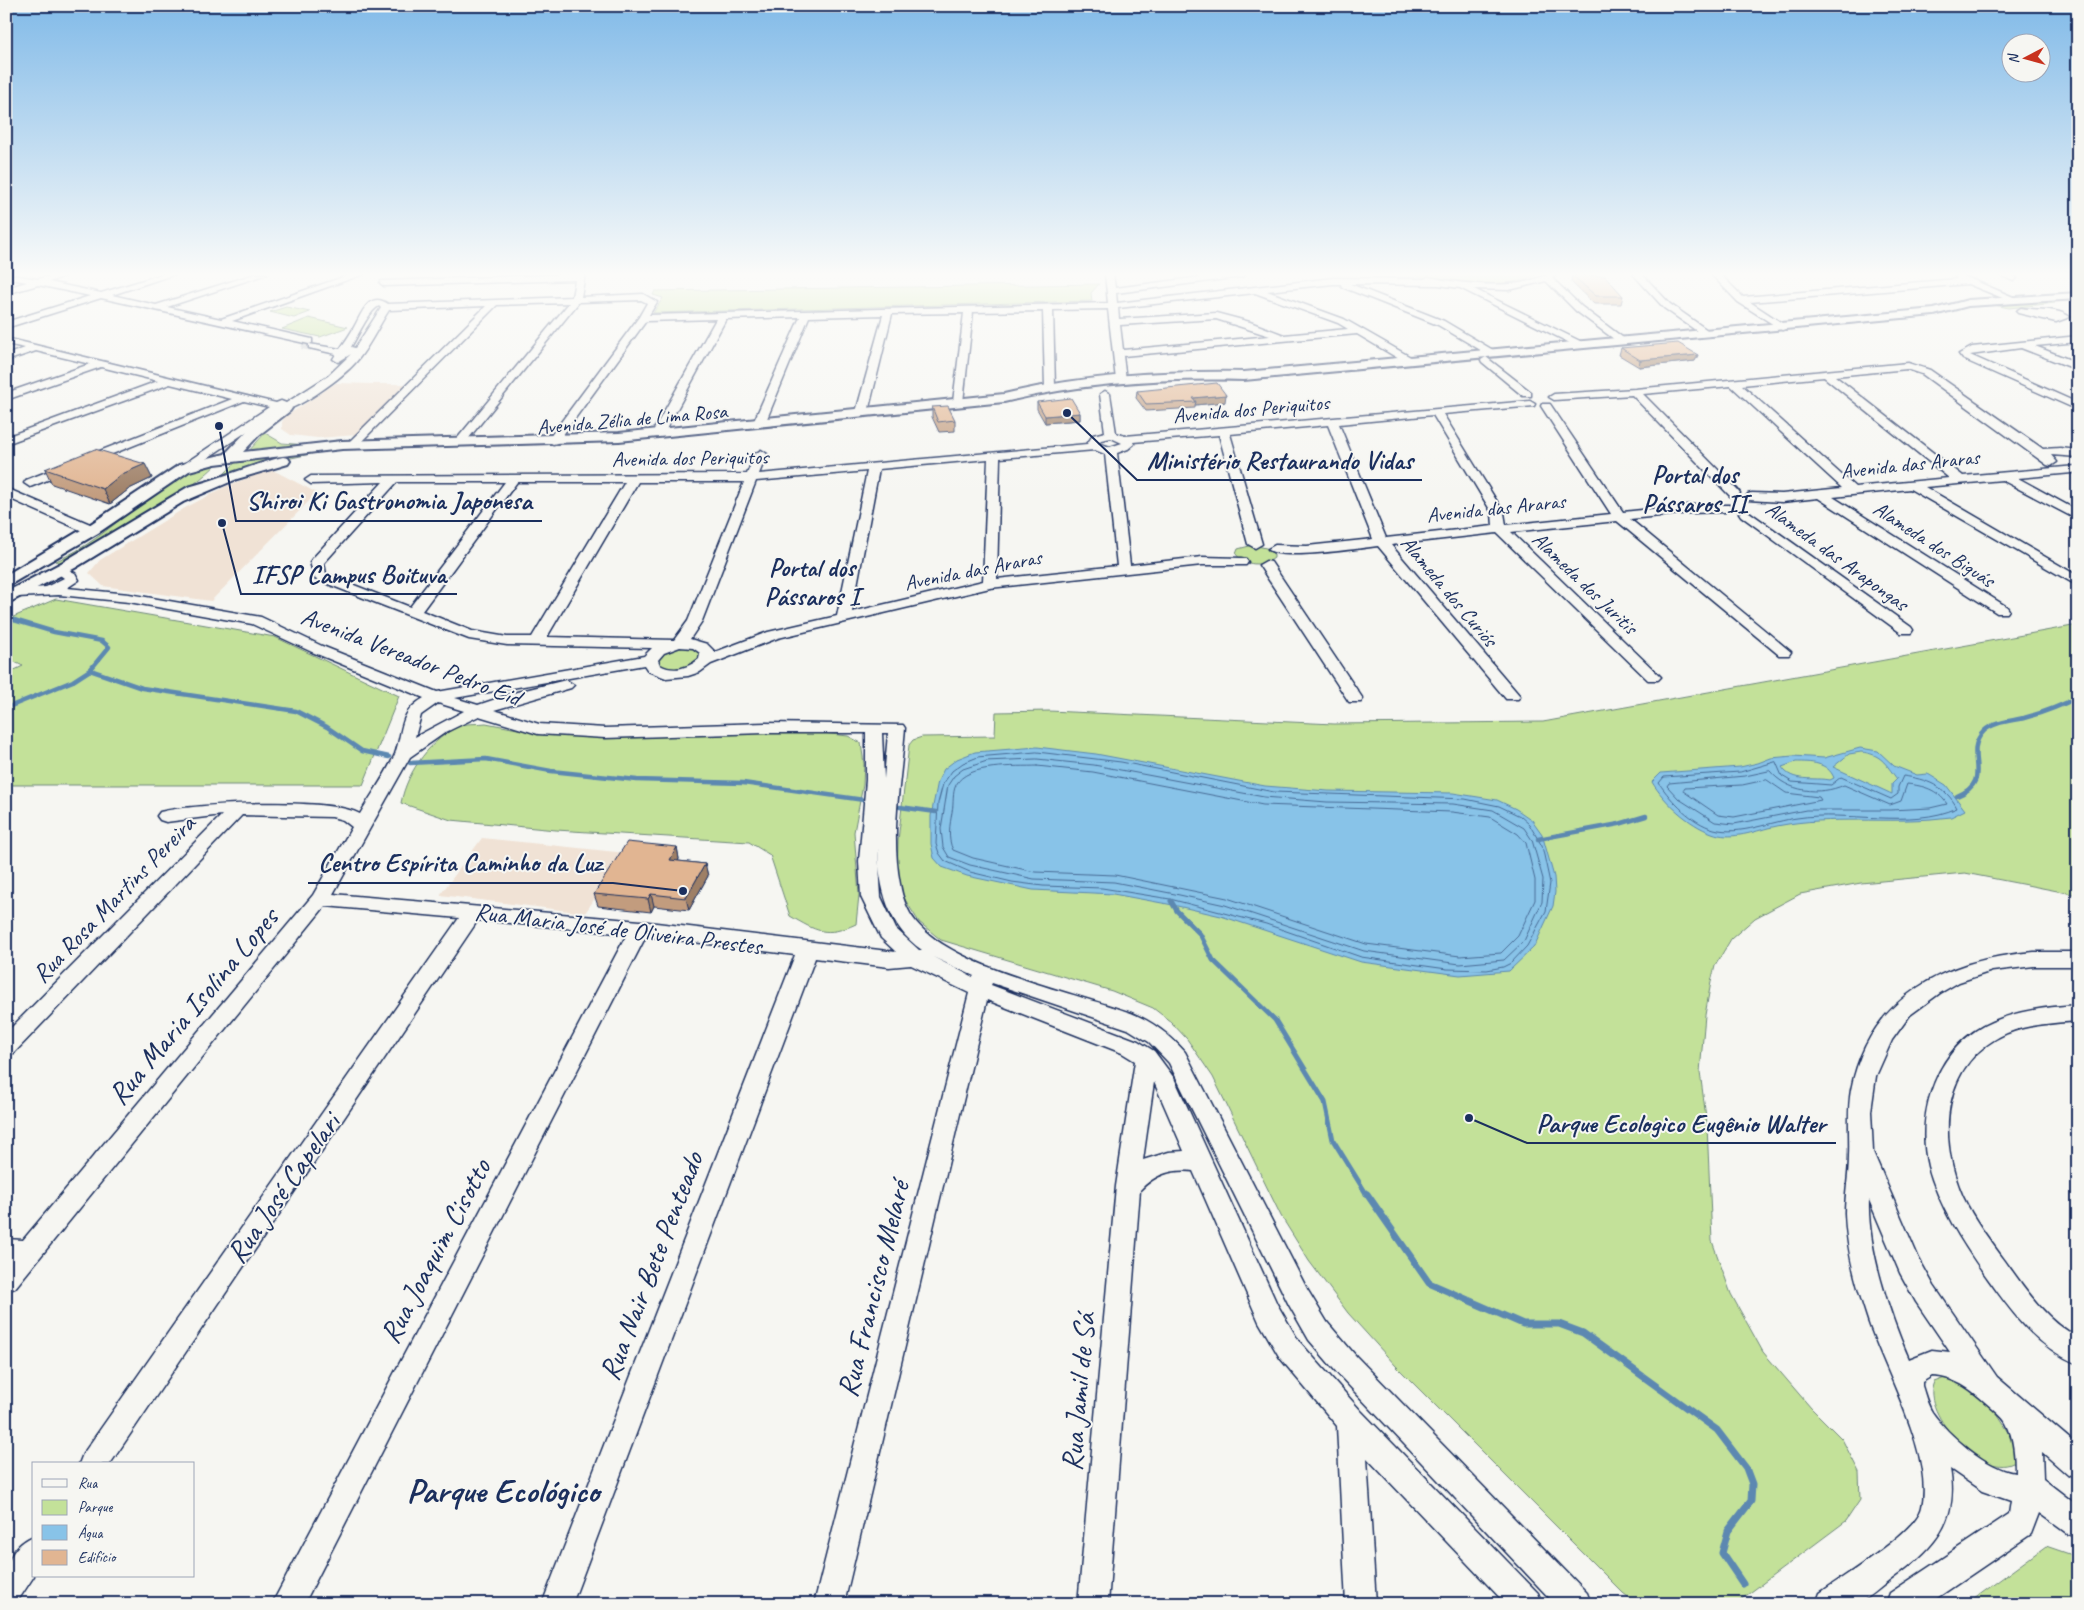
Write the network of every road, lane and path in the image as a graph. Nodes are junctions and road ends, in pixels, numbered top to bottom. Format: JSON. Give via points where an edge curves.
{"nodes":[{"id":1,"x":33,"y":349,"type":"edge"},
{"id":2,"x":41,"y":349,"type":"edge"},
{"id":3,"x":340,"y":349,"type":"edge"},
{"id":4,"x":354,"y":349,"type":"edge"},
{"id":5,"x":446,"y":349,"type":"edge"},
{"id":6,"x":536,"y":349,"type":"edge"},
{"id":7,"x":620,"y":349,"type":"edge"},
{"id":8,"x":705,"y":349,"type":"edge"},
{"id":9,"x":791,"y":349,"type":"edge"},
{"id":10,"x":878,"y":349,"type":"edge"},
{"id":11,"x":964,"y":349,"type":"edge"},
{"id":12,"x":1049,"y":349,"type":"edge"},
{"id":13,"x":1118,"y":349,"type":"edge"},
{"id":14,"x":1161,"y":349,"type":"edge"},
{"id":15,"x":1391,"y":349,"type":"edge"},
{"id":16,"x":1480,"y":349,"type":"edge"},
{"id":17,"x":1541,"y":349,"type":"edge"},
{"id":18,"x":1564,"y":349,"type":"edge"},
{"id":19,"x":1981,"y":349,"type":"edge"},
{"id":20,"x":2033,"y":349,"type":"edge"},
{"id":21,"x":349,"y":351,"type":"junction"},
{"id":22,"x":1118,"y":353,"type":"junction"},
{"id":23,"x":1490,"y":356,"type":"junction"},
{"id":24,"x":6,"y":358,"type":"edge"},
{"id":25,"x":1410,"y":361,"type":"junction"},
{"id":26,"x":100,"y":364,"type":"junction"},
{"id":27,"x":2078,"y":368,"type":"edge"},
{"id":28,"x":1825,"y":373,"type":"junction"},
{"id":29,"x":167,"y":381,"type":"junction"},
{"id":30,"x":1733,"y":382,"type":"junction"},
{"id":31,"x":1124,"y":386,"type":"junction"},
{"id":32,"x":1050,"y":387,"type":"junction"},
{"id":33,"x":1089,"y":389,"type":"junction"},
{"id":34,"x":1636,"y":392,"type":"junction"},
{"id":35,"x":1105,"y":394,"type":"junction"},
{"id":36,"x":6,"y":397,"type":"edge"},
{"id":37,"x":241,"y":399,"type":"junction"},
{"id":38,"x":1540,"y":399,"type":"junction"},
{"id":39,"x":958,"y":402,"type":"junction"},
{"id":40,"x":2078,"y":407,"type":"edge"},
{"id":41,"x":1436,"y":411,"type":"junction"},
{"id":42,"x":862,"y":412,"type":"junction"},
{"id":43,"x":278,"y":421,"type":"junction"},
{"id":44,"x":760,"y":421,"type":"junction"},
{"id":45,"x":1332,"y":421,"type":"junction"},
{"id":46,"x":1224,"y":432,"type":"junction"},
{"id":47,"x":658,"y":433,"type":"junction"},
{"id":48,"x":1111,"y":435,"type":"junction"},
{"id":49,"x":553,"y":441,"type":"junction"},
{"id":50,"x":1126,"y":441,"type":"junction"},
{"id":51,"x":6,"y":442,"type":"edge"},
{"id":52,"x":460,"y":442,"type":"junction"},
{"id":53,"x":1094,"y":444,"type":"junction"},
{"id":54,"x":347,"y":445,"type":"junction"},
{"id":55,"x":1111,"y":451,"type":"junction"},
{"id":56,"x":761,"y":454,"type":"dead end"},
{"id":57,"x":2078,"y":454,"type":"edge"},
{"id":58,"x":994,"y":455,"type":"junction"},
{"id":59,"x":233,"y":456,"type":"junction"},
{"id":60,"x":2046,"y":463,"type":"junction"},
{"id":61,"x":874,"y":467,"type":"junction"},
{"id":62,"x":184,"y":468,"type":"junction"},
{"id":63,"x":2075,"y":469,"type":"edge"},
{"id":64,"x":2003,"y":475,"type":"junction"},
{"id":65,"x":394,"y":478,"type":"junction"},
{"id":66,"x":514,"y":478,"type":"junction"},
{"id":67,"x":752,"y":478,"type":"junction"},
{"id":68,"x":633,"y":479,"type":"junction"},
{"id":69,"x":311,"y":480,"type":"dead end"},
{"id":70,"x":1960,"y":480,"type":"junction"},
{"id":71,"x":30,"y":483,"type":"dead end"},
{"id":72,"x":1912,"y":485,"type":"junction"},
{"id":73,"x":1852,"y":491,"type":"junction"},
{"id":74,"x":6,"y":492,"type":"edge"},
{"id":75,"x":1734,"y":493,"type":"junction"},
{"id":76,"x":1820,"y":494,"type":"junction"},
{"id":77,"x":184,"y":498,"type":"junction"},
{"id":78,"x":1757,"y":500,"type":"junction"},
{"id":79,"x":1720,"y":505,"type":"junction"},
{"id":80,"x":1745,"y":513,"type":"junction"},
{"id":81,"x":1620,"y":516,"type":"junction"},
{"id":82,"x":2078,"y":516,"type":"edge"},
{"id":83,"x":1500,"y":529,"type":"junction"},
{"id":84,"x":92,"y":530,"type":"junction"},
{"id":85,"x":1381,"y":542,"type":"junction"},
{"id":86,"x":1241,"y":550,"type":"junction"},
{"id":87,"x":1273,"y":557,"type":"junction"},
{"id":88,"x":29,"y":568,"type":"junction"},
{"id":89,"x":1124,"y":569,"type":"junction"},
{"id":90,"x":66,"y":574,"type":"junction"},
{"id":91,"x":2078,"y":582,"type":"edge"},
{"id":92,"x":990,"y":584,"type":"junction"},
{"id":93,"x":9,"y":591,"type":"edge"},
{"id":94,"x":41,"y":592,"type":"junction"},
{"id":95,"x":92,"y":595,"type":"junction"},
{"id":96,"x":2002,"y":610,"type":"dead end"},
{"id":97,"x":413,"y":613,"type":"junction"},
{"id":98,"x":844,"y":618,"type":"junction"},
{"id":99,"x":695,"y":621,"type":"junction"},
{"id":100,"x":1906,"y":630,"type":"dead end"},
{"id":101,"x":756,"y":640,"type":"junction"},
{"id":102,"x":537,"y":641,"type":"junction"},
{"id":103,"x":631,"y":642,"type":"junction"},
{"id":104,"x":677,"y":643,"type":"junction"},
{"id":105,"x":698,"y":644,"type":"junction"},
{"id":106,"x":1784,"y":652,"type":"dead end"},
{"id":107,"x":654,"y":661,"type":"junction"},
{"id":108,"x":706,"y":661,"type":"junction"},
{"id":109,"x":1653,"y":677,"type":"dead end"},
{"id":110,"x":564,"y":680,"type":"junction"},
{"id":111,"x":408,"y":686,"type":"junction"},
{"id":112,"x":1512,"y":696,"type":"dead end"},
{"id":113,"x":436,"y":697,"type":"junction"},
{"id":114,"x":1355,"y":699,"type":"dead end"},
{"id":115,"x":474,"y":710,"type":"junction"},
{"id":116,"x":413,"y":714,"type":"junction"},
{"id":117,"x":452,"y":721,"type":"junction"},
{"id":118,"x":874,"y":728,"type":"junction"},
{"id":119,"x":898,"y":728,"type":"joint"},
{"id":120,"x":403,"y":754,"type":"junction"},
{"id":121,"x":238,"y":809,"type":"junction"},
{"id":122,"x":166,"y":816,"type":"dead end"},
{"id":123,"x":362,"y":827,"type":"junction"},
{"id":124,"x":320,"y":899,"type":"junction"},
{"id":125,"x":473,"y":912,"type":"junction"},
{"id":126,"x":640,"y":928,"type":"junction"},
{"id":127,"x":807,"y":951,"type":"junction"},
{"id":128,"x":942,"y":953,"type":"junction"},
{"id":129,"x":916,"y":959,"type":"junction"},
{"id":130,"x":2078,"y":959,"type":"edge"},
{"id":131,"x":982,"y":980,"type":"junction"},
{"id":132,"x":2078,"y":1013,"type":"edge"},
{"id":133,"x":6,"y":1047,"type":"edge"},
{"id":134,"x":1146,"y":1057,"type":"junction"},
{"id":135,"x":1861,"y":1151,"type":"junction"},
{"id":136,"x":1199,"y":1162,"type":"junction"},
{"id":137,"x":1128,"y":1186,"type":"junction"},
{"id":138,"x":18,"y":1251,"type":"edge"},
{"id":139,"x":6,"y":1280,"type":"edge"},
{"id":140,"x":2078,"y":1351,"type":"edge"},
{"id":141,"x":1908,"y":1386,"type":"junction"},
{"id":142,"x":1989,"y":1386,"type":"junction"},
{"id":143,"x":2016,"y":1412,"type":"junction"},
{"id":144,"x":1351,"y":1421,"type":"junction"},
{"id":145,"x":1923,"y":1423,"type":"junction"},
{"id":146,"x":94,"y":1462,"type":"edge"},
{"id":147,"x":2078,"y":1465,"type":"edge"},
{"id":148,"x":2027,"y":1487,"type":"junction"},
{"id":149,"x":2078,"y":1524,"type":"edge"},
{"id":150,"x":32,"y":1553,"type":"edge"},
{"id":151,"x":6,"y":1590,"type":"edge"},
{"id":152,"x":287,"y":1604,"type":"edge"},
{"id":153,"x":557,"y":1604,"type":"edge"},
{"id":154,"x":829,"y":1604,"type":"edge"},
{"id":155,"x":1093,"y":1604,"type":"edge"},
{"id":156,"x":1361,"y":1604,"type":"edge"},
{"id":157,"x":1527,"y":1604,"type":"edge"},
{"id":158,"x":1576,"y":1604,"type":"edge"},
{"id":159,"x":1831,"y":1604,"type":"edge"},
{"id":160,"x":1901,"y":1604,"type":"edge"}],
"edges":[{"from":1,"to":24,"type":"street"},
{"from":2,"to":26,"type":"street"},
{"from":3,"to":21,"type":"street"},
{"from":4,"to":21,"type":"street"},
{"from":5,"to":54,"type":"street"},
{"from":6,"to":52,"type":"street"},
{"from":7,"to":49,"type":"street"},
{"from":8,"to":47,"type":"street"},
{"from":9,"to":44,"type":"street"},
{"from":10,"to":42,"type":"street"},
{"from":11,"to":39,"type":"street"},
{"from":12,"to":32,"type":"street"},
{"from":13,"to":22,"type":"street"},
{"from":14,"to":22,"type":"street"},
{"from":15,"to":25,"type":"street"},
{"from":16,"to":23,"type":"street"},
{"from":17,"to":23,"type":"main road","name":"Avenida Zélia de Lima Rosa"},
{"from":18,"to":23,"type":"main road","name":"Avenida Zélia de Lima Rosa"},
{"from":19,"to":40,"type":"street","via":[[1964,354]]},
{"from":20,"to":27,"type":"street"},
{"from":21,"to":43,"type":"street"},
{"from":22,"to":31,"type":"street"},
{"from":23,"to":25,"type":"main road","name":"Avenida Zélia de Lima Rosa"},
{"from":23,"to":31,"type":"main road","name":"Avenida Zélia de Lima Rosa"},
{"from":23,"to":38,"type":"street"},
{"from":25,"to":31,"type":"main road","name":"Avenida Zélia de Lima Rosa","via":[[1244,376],[1148,378],[1159,381],[1161,386]]},
{"from":26,"to":29,"type":"street"},
{"from":26,"to":36,"type":"street"},
{"from":28,"to":30,"type":"street"},
{"from":28,"to":60,"type":"street","via":[[1915,367]]},
{"from":28,"to":70,"type":"street"},
{"from":29,"to":37,"type":"street"},
{"from":29,"to":51,"type":"street"},
{"from":30,"to":34,"type":"street"},
{"from":30,"to":73,"type":"street"},
{"from":31,"to":33,"type":"main road","name":"Avenida Zélia de Lima Rosa"},
{"from":31,"to":35,"type":"main road","name":"Avenida Zélia de Lima Rosa"},
{"from":32,"to":33,"type":"main road","name":"Avenida Zélia de Lima Rosa"},
{"from":32,"to":39,"type":"main road","name":"Avenida Zélia de Lima Rosa","via":[[1014,396]]},
{"from":33,"to":35,"type":"main road","name":"Avenida Zélia de Lima Rosa"},
{"from":33,"to":77,"type":"main road","name":"Avenida Zélia de Lima Rosa","via":[[585,447],[378,450],[325,454],[248,471]]},
{"from":34,"to":38,"type":"street","name":"Avenida dos Periquitos"},
{"from":34,"to":75,"type":"street","name":"Alameda das Arapongas"},
{"from":35,"to":48,"type":"street"},
{"from":37,"to":43,"type":"street"},
{"from":37,"to":71,"type":"street"},
{"from":38,"to":41,"type":"street","name":"Avenida dos Periquitos"},
{"from":38,"to":81,"type":"street"},
{"from":39,"to":42,"type":"main road","name":"Avenida Zélia de Lima Rosa"},
{"from":41,"to":45,"type":"street","name":"Avenida dos Periquitos"},
{"from":41,"to":83,"type":"street","name":"Alameda dos Juritis","via":[[1498,513]]},
{"from":42,"to":44,"type":"main road","name":"Avenida Zélia de Lima Rosa"},
{"from":43,"to":54,"type":"main road","name":"Avenida Zélia de Lima Rosa"},
{"from":43,"to":59,"type":"main road","via":[[254,432]]},
{"from":43,"to":62,"type":"street"},
{"from":44,"to":47,"type":"main road","name":"Avenida Zélia de Lima Rosa"},
{"from":45,"to":46,"type":"street","name":"Avenida dos Periquitos"},
{"from":45,"to":85,"type":"street","name":"Alameda dos Curiós"},
{"from":46,"to":50,"type":"street","name":"Avenida dos Periquitos"},
{"from":46,"to":86,"type":"street"},
{"from":47,"to":49,"type":"main road","name":"Avenida Zélia de Lima Rosa"},
{"from":48,"to":50,"type":"street"},
{"from":48,"to":53,"type":"street","via":[[1097,437]]},
{"from":49,"to":52,"type":"main road","name":"Avenida Zélia de Lima Rosa"},
{"from":50,"to":55,"type":"street","name":"Avenida dos Periquitos","via":[[1123,449]]},
{"from":52,"to":54,"type":"main road","name":"Avenida Zélia de Lima Rosa"},
{"from":53,"to":55,"type":"street"},
{"from":53,"to":58,"type":"street","name":"Avenida dos Periquitos"},
{"from":54,"to":59,"type":"main road","name":"Avenida Zélia de Lima Rosa"},
{"from":55,"to":89,"type":"street"},
{"from":56,"to":67,"type":"street"},
{"from":57,"to":60,"type":"street","via":[[2052,451]]},
{"from":58,"to":61,"type":"street","name":"Avenida dos Periquitos"},
{"from":58,"to":92,"type":"street"},
{"from":59,"to":62,"type":"main road","name":"Avenida Zélia de Lima Rosa"},
{"from":59,"to":77,"type":"main road"},
{"from":60,"to":63,"type":"street"},
{"from":60,"to":64,"type":"street","name":"Avenida das Araras"},
{"from":61,"to":67,"type":"street","name":"Avenida dos Periquitos"},
{"from":61,"to":98,"type":"street"},
{"from":62,"to":84,"type":"main road"},
{"from":64,"to":70,"type":"street","name":"Avenida das Araras"},
{"from":64,"to":82,"type":"street"},
{"from":65,"to":66,"type":"street","name":"Avenida dos Periquitos"},
{"from":65,"to":69,"type":"street","name":"Avenida dos Periquitos"},
{"from":65,"to":97,"type":"street","name":"Avenida das Araras","via":[[316,562],[320,576]]},
{"from":66,"to":68,"type":"street","name":"Avenida dos Periquitos"},
{"from":66,"to":97,"type":"street"},
{"from":67,"to":68,"type":"street","name":"Avenida dos Periquitos"},
{"from":67,"to":99,"type":"street"},
{"from":68,"to":102,"type":"street"},
{"from":70,"to":72,"type":"street","name":"Avenida das Araras"},
{"from":72,"to":73,"type":"street","name":"Avenida das Araras"},
{"from":72,"to":91,"type":"street"},
{"from":73,"to":76,"type":"street","name":"Avenida das Araras"},
{"from":74,"to":84,"type":"street"},
{"from":75,"to":78,"type":"street"},
{"from":75,"to":79,"type":"street","via":[[1715,498]]},
{"from":76,"to":78,"type":"street","name":"Avenida das Araras"},
{"from":76,"to":96,"type":"street","name":"Alameda dos Biguás"},
{"from":77,"to":90,"type":"main road"},
{"from":78,"to":80,"type":"street","name":"Avenida das Araras","via":[[1762,509]]},
{"from":79,"to":80,"type":"street"},
{"from":79,"to":81,"type":"street","name":"Avenida das Araras"},
{"from":80,"to":100,"type":"street","name":"Alameda das Arapongas"},
{"from":81,"to":83,"type":"street","name":"Avenida das Araras"},
{"from":81,"to":106,"type":"street"},
{"from":83,"to":85,"type":"street","name":"Avenida das Araras"},
{"from":83,"to":109,"type":"street","name":"Alameda dos Juritis"},
{"from":84,"to":88,"type":"main road"},
{"from":85,"to":87,"type":"street","name":"Avenida das Araras"},
{"from":85,"to":112,"type":"street","name":"Alameda dos Curiós"},
{"from":86,"to":87,"type":"street"},
{"from":86,"to":87,"type":"street","via":[[1253,565]]},
{"from":86,"to":89,"type":"street","name":"Avenida das Araras","via":[[1202,561]]},
{"from":87,"to":114,"type":"street"},
{"from":88,"to":90,"type":"main road","via":[[47,567]]},
{"from":88,"to":93,"type":"main road"},
{"from":89,"to":92,"type":"street","name":"Avenida das Araras"},
{"from":90,"to":93,"type":"main road"},
{"from":90,"to":94,"type":"street","name":"Avenida Vereador Pedro Eid","via":[[63,586]]},
{"from":90,"to":95,"type":"street"},
{"from":92,"to":98,"type":"street","name":"Avenida das Araras"},
{"from":93,"to":94,"type":"street","name":"Avenida Vereador Pedro Eid"},
{"from":94,"to":95,"type":"street","name":"Avenida Vereador Pedro Eid"},
{"from":95,"to":111,"type":"street","name":"Avenida Vereador Pedro Eid","via":[[129,598],[256,620]]},
{"from":97,"to":102,"type":"street","name":"Avenida das Araras","via":[[469,635],[507,641]]},
{"from":98,"to":101,"type":"street","name":"Avenida das Araras"},
{"from":99,"to":104,"type":"street"},
{"from":99,"to":105,"type":"street"},
{"from":101,"to":105,"type":"street","name":"Avenida das Araras"},
{"from":101,"to":108,"type":"street","name":"Avenida das Araras"},
{"from":102,"to":103,"type":"street","name":"Avenida das Araras"},
{"from":103,"to":104,"type":"street","name":"Avenida das Araras"},
{"from":103,"to":107,"type":"street"},
{"from":104,"to":105,"type":"street","name":"Avenida das Araras"},
{"from":104,"to":107,"type":"street"},
{"from":105,"to":108,"type":"street","via":[[708,652]]},
{"from":107,"to":108,"type":"street","name":"Avenida das Araras","via":[[673,674],[698,668]]},
{"from":107,"to":110,"type":"street"},
{"from":110,"to":113,"type":"street"},
{"from":110,"to":115,"type":"street","name":"Rua Maria Isolina Lopes"},
{"from":111,"to":113,"type":"street","name":"Avenida Vereador Pedro Eid"},
{"from":111,"to":116,"type":"street"},
{"from":113,"to":115,"type":"street","name":"Avenida Vereador Pedro Eid"},
{"from":113,"to":116,"type":"street","via":[[425,702]]},
{"from":115,"to":117,"type":"street","name":"Rua Maria Isolina Lopes"},
{"from":115,"to":118,"type":"street","name":"Avenida Vereador Pedro Eid","via":[[538,729],[568,732]]},
{"from":116,"to":117,"type":"street","via":[[426,721]]},
{"from":116,"to":120,"type":"street","name":"Rua Maria Isolina Lopes"},
{"from":117,"to":120,"type":"street","name":"Rua Maria Isolina Lopes"},
{"from":118,"to":119,"type":"street","name":"Avenida Vereador Pedro Eid"},
{"from":118,"to":129,"type":"street","name":"Rua Maria José de Oliveira Prestes","via":[[875,780],[868,862],[871,897],[888,933]]},
{"from":119,"to":128,"type":"street","name":"Rua Maria José de Oliveira Prestes","via":[[888,848],[890,882],[897,906],[910,928]]},
{"from":120,"to":123,"type":"street","name":"Rua Maria Isolina Lopes"},
{"from":121,"to":122,"type":"street","via":[[195,810]]},
{"from":121,"to":123,"type":"street","via":[[346,814]]},
{"from":121,"to":133,"type":"street","name":"Rua Rosa Martins Pereira"},
{"from":123,"to":124,"type":"street","name":"Rua Maria Isolina Lopes"},
{"from":124,"to":125,"type":"street","name":"Rua Maria José de Oliveira Prestes"},
{"from":124,"to":138,"type":"street","name":"Rua Maria Isolina Lopes"},
{"from":125,"to":126,"type":"street","name":"Rua Maria José de Oliveira Prestes"},
{"from":125,"to":146,"type":"street","name":"Rua José Capelari"},
{"from":126,"to":127,"type":"street","name":"Rua Maria José de Oliveira Prestes"},
{"from":126,"to":152,"type":"street","name":"Rua Joaquim Cisotto"},
{"from":127,"to":129,"type":"street","name":"Rua Maria José de Oliveira Prestes","via":[[889,960]]},
{"from":127,"to":153,"type":"street","name":"Rua Nair Bete Penteado"},
{"from":128,"to":129,"type":"street","name":"Rua Maria José de Oliveira Prestes"},
{"from":128,"to":131,"type":"street","name":"Rua Maria José de Oliveira Prestes"},
{"from":129,"to":131,"type":"street","name":"Rua Maria José de Oliveira Prestes"},
{"from":130,"to":135,"type":"street","via":[[2008,960],[1972,968],[1942,981],[1912,1001],[1877,1044],[1867,1072],[1860,1104]]},
{"from":131,"to":134,"type":"street","name":"Rua Maria José de Oliveira Prestes"},
{"from":131,"to":154,"type":"street","name":"Rua Francisco Melaré"},
{"from":131,"to":158,"type":"street","name":"Rua Maria José de Oliveira Prestes","via":[[1138,1024],[1162,1039],[1177,1058],[1318,1331]]},
{"from":132,"to":140,"type":"street","via":[[2044,1016],[2004,1026],[1973,1044],[1944,1080],[1936,1121],[1938,1156],[1947,1186],[1976,1243],[2029,1311],[2053,1335]]},
{"from":134,"to":136,"type":"street","name":"Rua Maria José de Oliveira Prestes","via":[[1163,1078]]},
{"from":134,"to":137,"type":"street","name":"Rua Jamil de Sá"},
{"from":135,"to":141,"type":"street","via":[[1857,1212],[1865,1263],[1878,1316]]},
{"from":135,"to":142,"type":"street","via":[[1909,1265],[1925,1294]]},
{"from":136,"to":137,"type":"street","via":[[1182,1160],[1158,1164],[1138,1174]]},
{"from":136,"to":144,"type":"street","name":"Rua Maria José de Oliveira Prestes","via":[[1268,1313],[1289,1349]]},
{"from":137,"to":155,"type":"street","name":"Rua Jamil de Sá"},
{"from":138,"to":139,"type":"street","name":"Rua Maria Isolina Lopes"},
{"from":141,"to":142,"type":"street","via":[[1909,1375],[1916,1368],[1937,1363],[1952,1365]]},
{"from":141,"to":145,"type":"street"},
{"from":142,"to":143,"type":"street"},
{"from":143,"to":147,"type":"street"},
{"from":143,"to":148,"type":"street","via":[[2028,1453]]},
{"from":144,"to":156,"type":"street"},
{"from":144,"to":157,"type":"street","name":"Rua Maria José de Oliveira Prestes"},
{"from":145,"to":148,"type":"street","via":[[1947,1449],[1989,1478],[2002,1485]]},
{"from":145,"to":159,"type":"street","via":[[1936,1468],[1938,1497],[1933,1518],[1916,1541]]},
{"from":148,"to":149,"type":"street"},
{"from":148,"to":160,"type":"street","via":[[2021,1524]]},
{"from":150,"to":151,"type":"street"}]}
